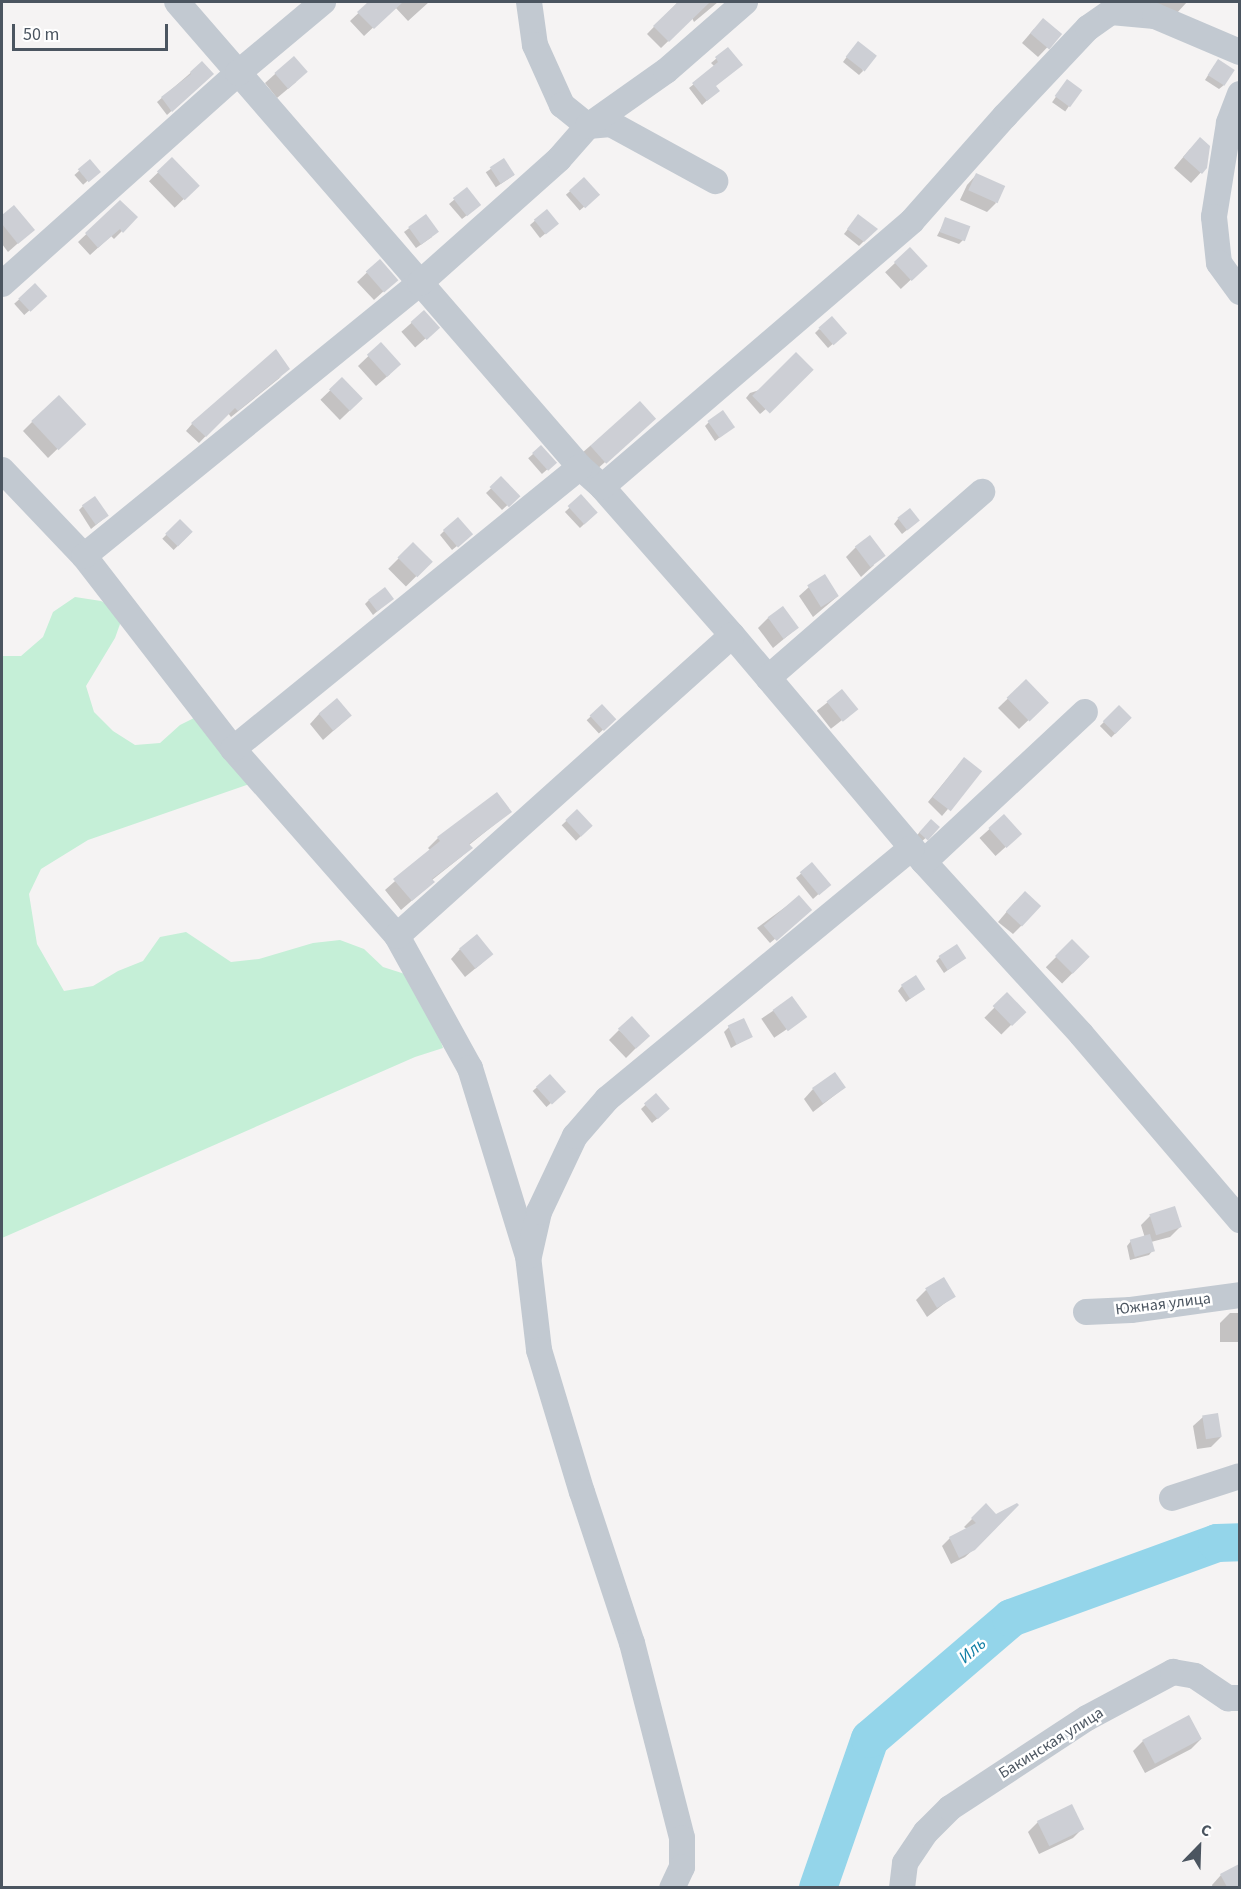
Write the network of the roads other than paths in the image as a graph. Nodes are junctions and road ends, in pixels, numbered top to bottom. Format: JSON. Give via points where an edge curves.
{"nodes":[{"id":1,"x":177,"y":2,"type":"edge"},
{"id":2,"x":323,"y":2,"type":"edge"},
{"id":3,"x":529,"y":2,"type":"edge"},
{"id":4,"x":745,"y":2,"type":"edge"},
{"id":5,"x":1239,"y":52,"type":"edge"},
{"id":6,"x":238,"y":73,"type":"junction"},
{"id":7,"x":1239,"y":94,"type":"edge"},
{"id":8,"x":588,"y":126,"type":"junction"},
{"id":9,"x":715,"y":181,"type":"dead end"},
{"id":10,"x":420,"y":283,"type":"junction"},
{"id":11,"x":2,"y":284,"type":"edge"},
{"id":12,"x":1239,"y":292,"type":"edge"},
{"id":13,"x":580,"y":467,"type":"junction"},
{"id":14,"x":2,"y":470,"type":"edge"},
{"id":15,"x":602,"y":487,"type":"junction"},
{"id":16,"x":982,"y":492,"type":"dead end"},
{"id":17,"x":84,"y":556,"type":"junction"},
{"id":18,"x":732,"y":635,"type":"junction"},
{"id":19,"x":768,"y":678,"type":"junction"},
{"id":20,"x":1085,"y":712,"type":"dead end"},
{"id":21,"x":233,"y":749,"type":"junction"},
{"id":22,"x":918,"y":855,"type":"junction"},
{"id":23,"x":396,"y":936,"type":"junction"},
{"id":24,"x":1239,"y":1220,"type":"edge"},
{"id":25,"x":528,"y":1256,"type":"junction"},
{"id":26,"x":1239,"y":1295,"type":"edge"},
{"id":27,"x":1086,"y":1312,"type":"dead end"},
{"id":28,"x":1239,"y":1476,"type":"edge"},
{"id":29,"x":1172,"y":1498,"type":"dead end"},
{"id":30,"x":1239,"y":1698,"type":"edge"},
{"id":31,"x":672,"y":1887,"type":"edge"},
{"id":32,"x":902,"y":1887,"type":"edge"}],
"edges":[{"from":1,"to":6,"type":"street"},
{"from":2,"to":6,"type":"street"},
{"from":3,"to":8,"type":"street","via":[[535,45],[562,105]]},
{"from":4,"to":8,"type":"street","via":[[666,71]]},
{"from":5,"to":15,"type":"street","via":[[1155,16],[1111,12],[1088,28],[912,221]]},
{"from":6,"to":10,"type":"street"},
{"from":6,"to":11,"type":"street"},
{"from":7,"to":12,"type":"street","via":[[1229,123],[1214,217],[1218,263]]},
{"from":8,"to":9,"type":"street","via":[[611,124]]},
{"from":8,"to":10,"type":"street","via":[[559,159]]},
{"from":10,"to":13,"type":"street"},
{"from":10,"to":17,"type":"street"},
{"from":13,"to":15,"type":"street"},
{"from":13,"to":21,"type":"street"},
{"from":14,"to":17,"type":"street"},
{"from":15,"to":18,"type":"street"},
{"from":16,"to":19,"type":"street"},
{"from":17,"to":21,"type":"street"},
{"from":18,"to":19,"type":"street"},
{"from":18,"to":23,"type":"street"},
{"from":19,"to":22,"type":"street"},
{"from":20,"to":22,"type":"street"},
{"from":21,"to":23,"type":"street"},
{"from":22,"to":24,"type":"street","via":[[1081,1034]]},
{"from":22,"to":25,"type":"street","via":[[607,1099],[575,1136],[539,1212]]},
{"from":23,"to":25,"type":"street","via":[[470,1068]]},
{"from":25,"to":31,"type":"street","via":[[539,1350],[632,1643],[682,1838],[682,1867]]},
{"from":26,"to":27,"type":"street","name":"Южная улица"},
{"from":28,"to":29,"type":"street"},
{"from":30,"to":32,"type":"street","name":"Бакинская улица","via":[[1228,1698],[1195,1676],[1173,1672],[1087,1718],[950,1808],[926,1832],[905,1863]]}]}
